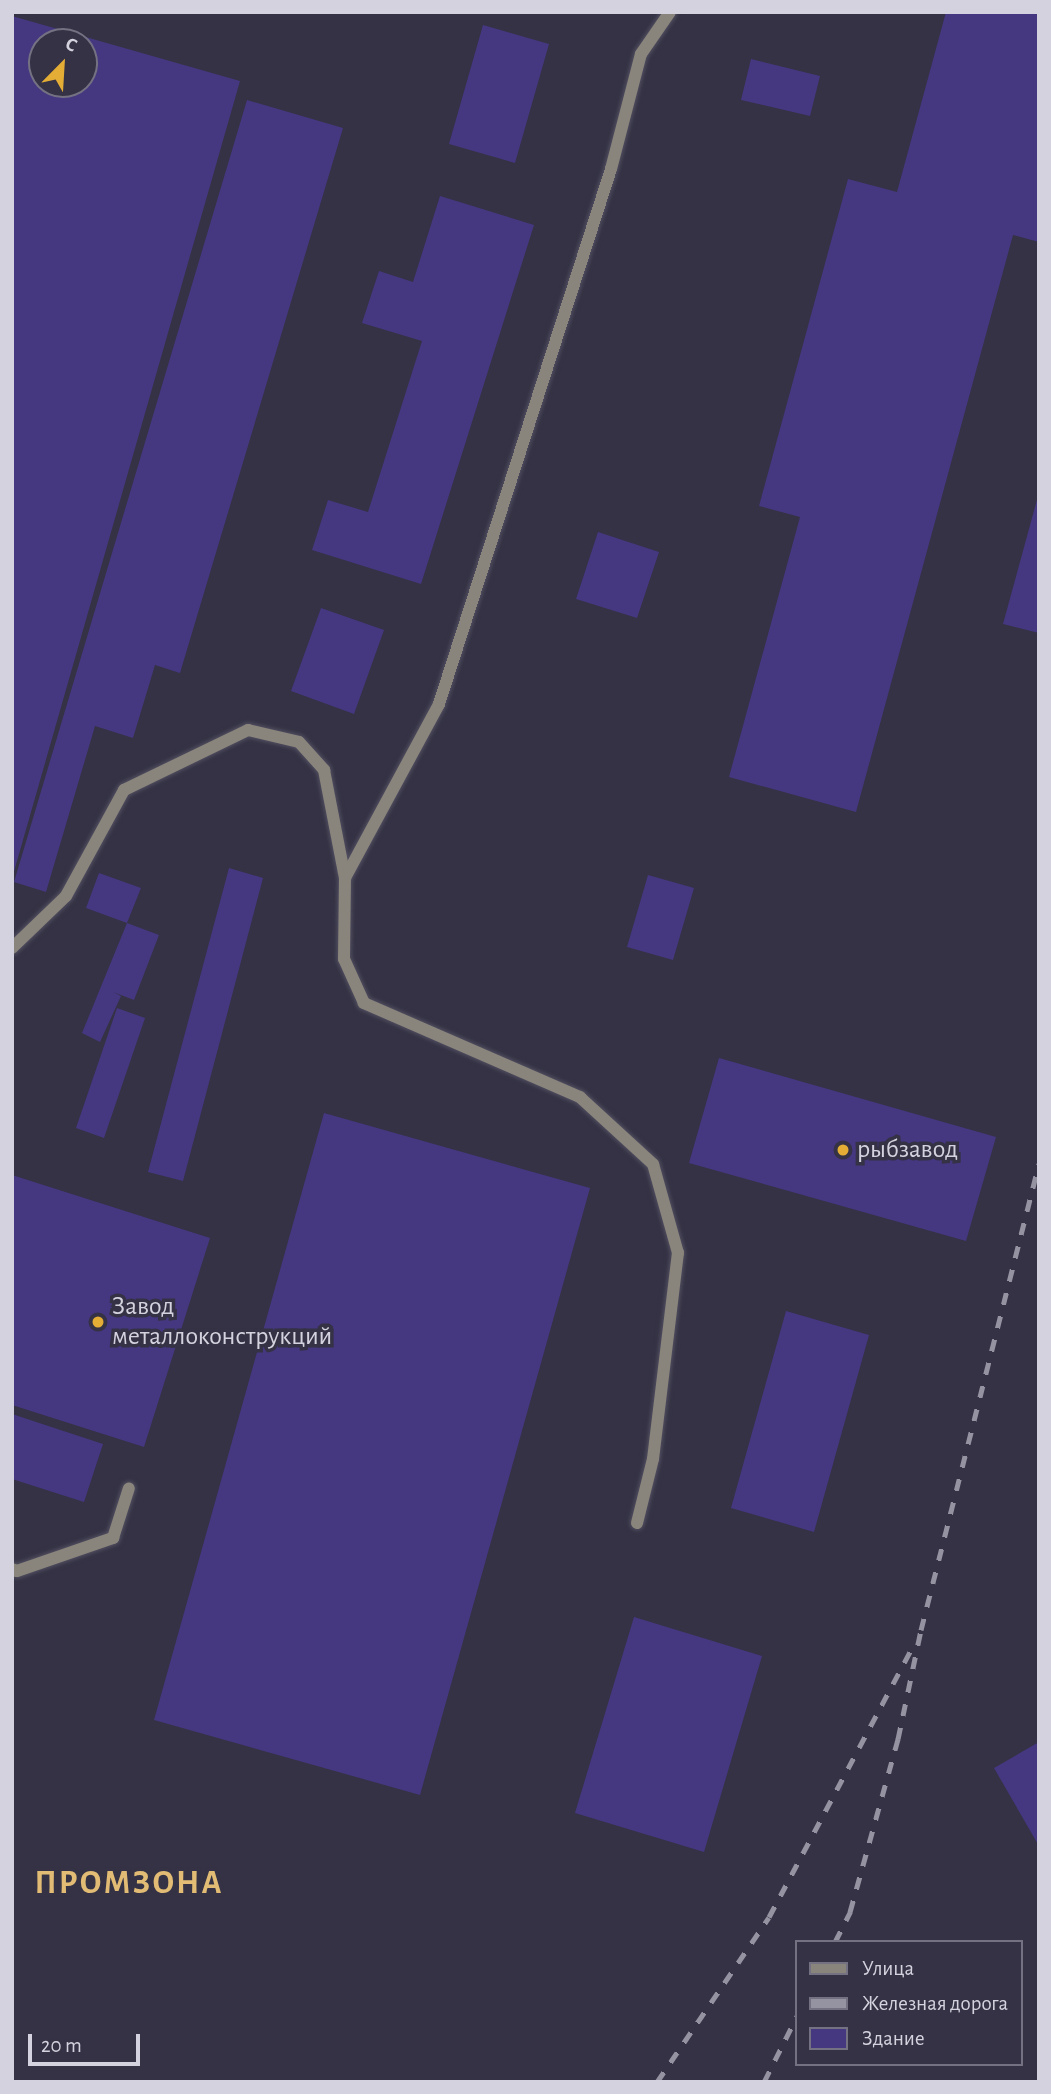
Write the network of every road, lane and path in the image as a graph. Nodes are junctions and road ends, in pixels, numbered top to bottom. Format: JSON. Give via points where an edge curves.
{"nodes":[{"id":1,"x":670,"y":12,"type":"edge"},
{"id":2,"x":345,"y":878,"type":"junction"},
{"id":3,"x":12,"y":948,"type":"edge"},
{"id":4,"x":129,"y":1488,"type":"dead end"},
{"id":5,"x":637,"y":1523,"type":"dead end"},
{"id":6,"x":12,"y":1569,"type":"edge"}],
"edges":[{"from":1,"to":2,"type":"lane","via":[[641,54],[611,169],[439,704]]},
{"from":2,"to":3,"type":"lane","via":[[324,769],[299,742],[248,730],[124,790],[66,896]]},
{"from":2,"to":5,"type":"lane","via":[[344,960],[364,1003],[580,1097],[653,1164],[678,1253],[653,1459]]},
{"from":4,"to":6,"type":"lane","via":[[113,1538],[18,1571]]}]}
